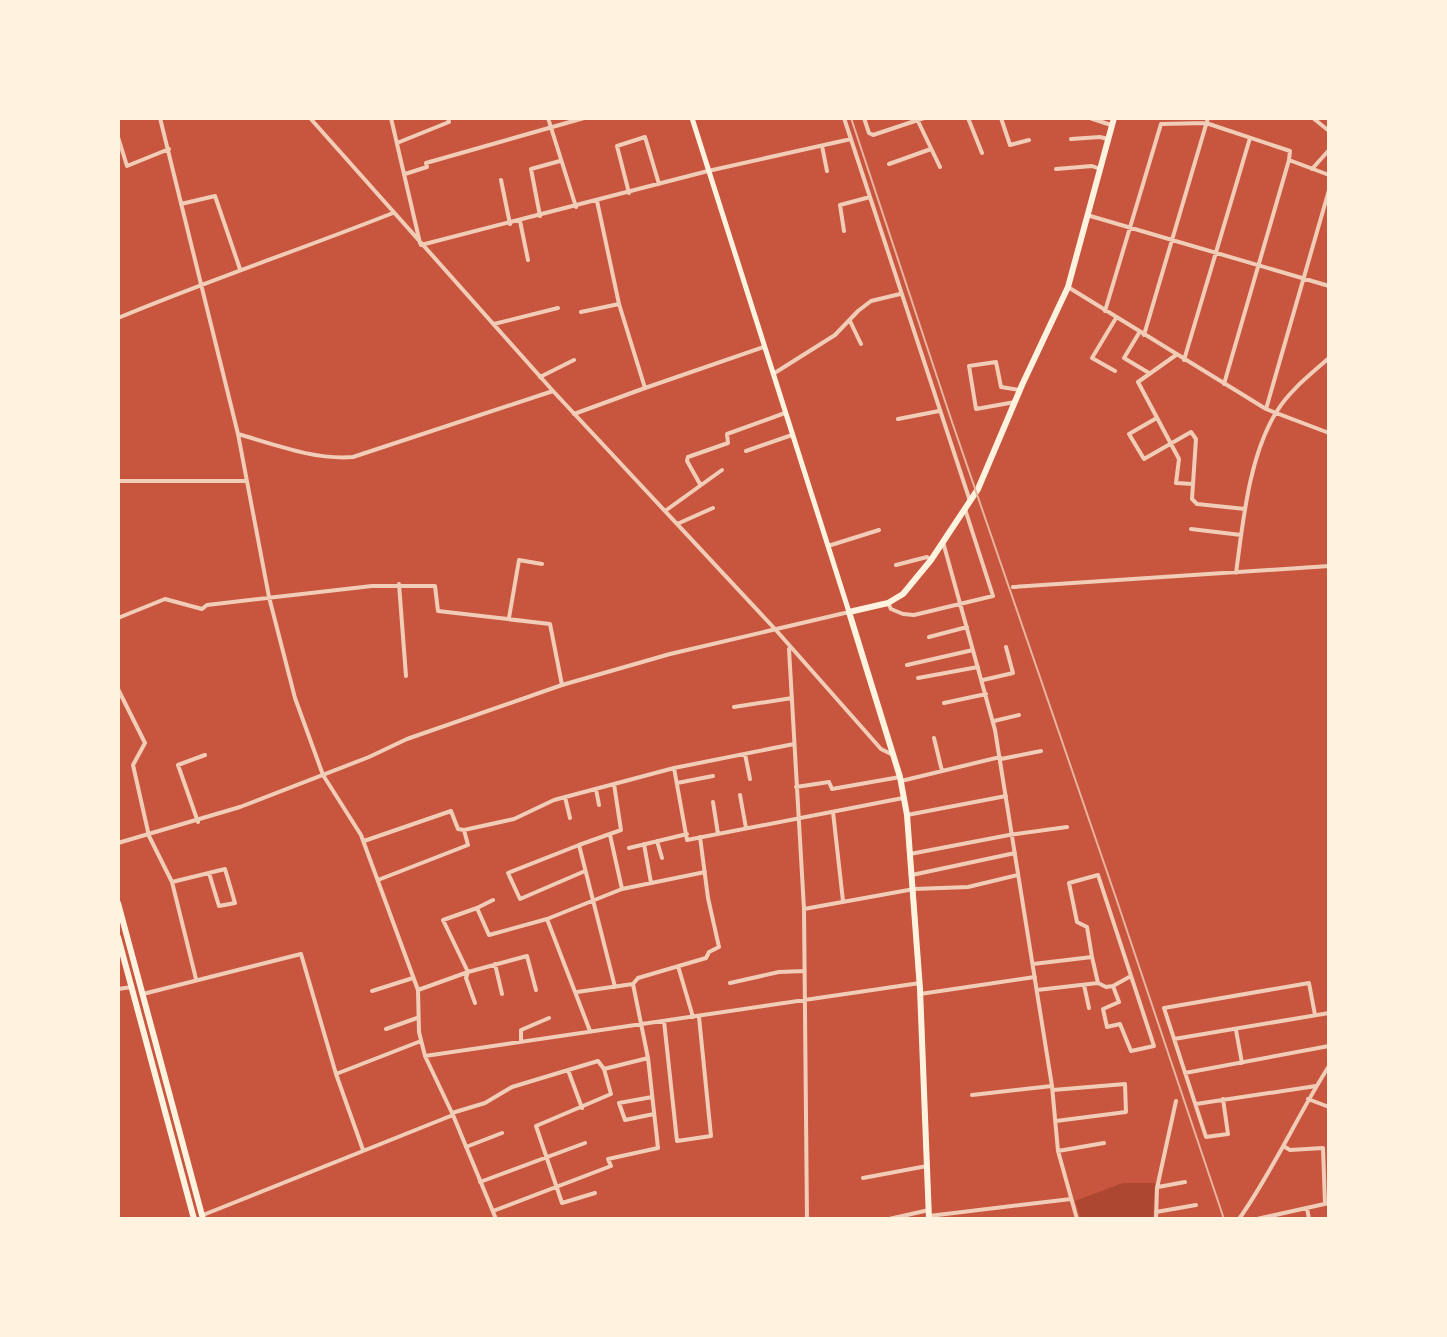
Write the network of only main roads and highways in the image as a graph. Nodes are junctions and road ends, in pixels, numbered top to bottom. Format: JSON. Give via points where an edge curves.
{"nodes":[{"id":1,"x":692,"y":118,"type":"edge"},
{"id":2,"x":1113,"y":122,"type":"edge"},
{"id":3,"x":849,"y":612,"type":"junction"},
{"id":4,"x":118,"y":903,"type":"edge"},
{"id":5,"x":118,"y":937,"type":"edge"},
{"id":6,"x":929,"y":1215,"type":"edge"},
{"id":7,"x":203,"y":1217,"type":"edge"},
{"id":8,"x":194,"y":1219,"type":"edge"}],
"edges":[{"from":1,"to":3,"type":"main road"},
{"from":2,"to":3,"type":"main road","via":[[1068,287],[992,461],[931,560],[903,594]]},
{"from":3,"to":6,"type":"main road","via":[[907,815]]},
{"from":4,"to":7,"type":"main road"},
{"from":5,"to":8,"type":"main road"}]}
